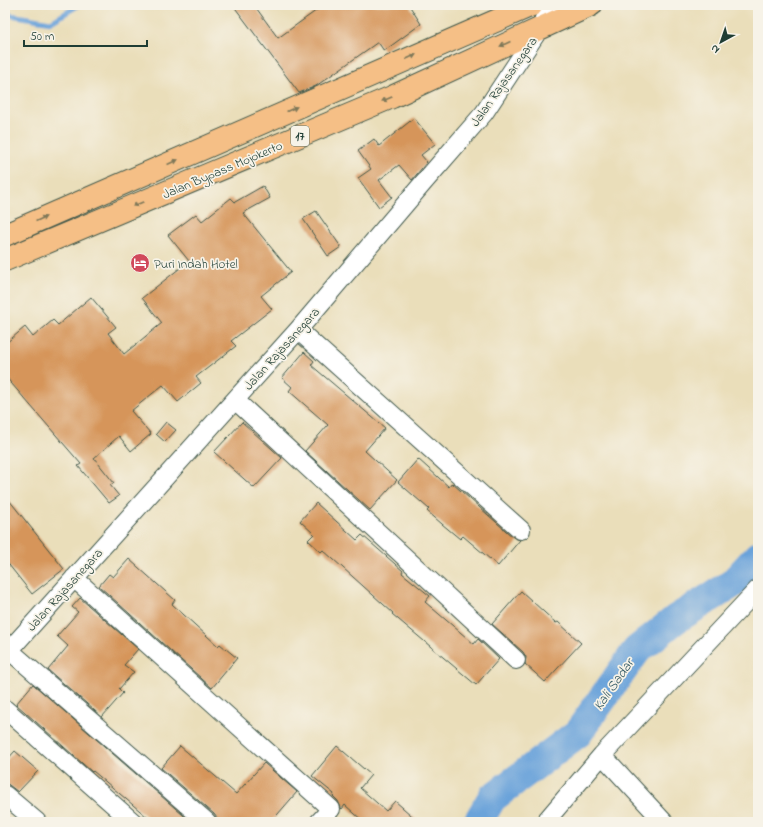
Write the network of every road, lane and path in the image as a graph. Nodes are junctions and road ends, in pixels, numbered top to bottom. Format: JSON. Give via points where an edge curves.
{"nodes":[{"id":1,"x":532,"y":5,"type":"edge"},
{"id":2,"x":550,"y":5,"type":"edge"},
{"id":3,"x":591,"y":5,"type":"edge"},
{"id":4,"x":540,"y":28,"type":"junction"},
{"id":5,"x":5,"y":235,"type":"edge"},
{"id":6,"x":5,"y":260,"type":"edge"},
{"id":7,"x":298,"y":330,"type":"junction"},
{"id":8,"x":235,"y":400,"type":"junction"},
{"id":9,"x":521,"y":530,"type":"dead end"},
{"id":10,"x":74,"y":578,"type":"junction"},
{"id":11,"x":758,"y":589,"type":"edge"},
{"id":12,"x":8,"y":648,"type":"edge"},
{"id":13,"x":516,"y":660,"type":"dead end"},
{"id":14,"x":5,"y":709,"type":"edge"},
{"id":15,"x":602,"y":755,"type":"junction"},
{"id":16,"x":5,"y":795,"type":"edge"},
{"id":17,"x":37,"y":822,"type":"edge"},
{"id":18,"x":133,"y":822,"type":"edge"},
{"id":19,"x":206,"y":822,"type":"edge"},
{"id":20,"x":320,"y":822,"type":"edge"},
{"id":21,"x":545,"y":822,"type":"edge"},
{"id":22,"x":664,"y":822,"type":"edge"}],
"edges":[{"from":5,"to":1,"type":"highway","name":"Jalan Bypass Mojokerto","number":"17","one_way":true},
{"from":2,"to":4,"type":"street","name":"Jalan Rajasanegara"},
{"from":3,"to":4,"type":"highway","name":"Jalan Bypass Mojokerto","number":"17"},
{"from":4,"to":6,"type":"highway","name":"Jalan Bypass Mojokerto","number":"17","one_way":true,"via":[[392,97]]},
{"from":4,"to":7,"type":"street","name":"Jalan Rajasanegara","via":[[484,113]]},
{"from":7,"to":8,"type":"street","name":"Jalan Rajasanegara"},
{"from":7,"to":9,"type":"street"},
{"from":8,"to":10,"type":"street","name":"Jalan Rajasanegara"},
{"from":8,"to":13,"type":"street"},
{"from":10,"to":12,"type":"street","name":"Jalan Rajasanegara"},
{"from":10,"to":20,"type":"street","via":[[331,809]]},
{"from":11,"to":15,"type":"street"},
{"from":12,"to":19,"type":"street"},
{"from":14,"to":18,"type":"street"},
{"from":15,"to":21,"type":"street"},
{"from":15,"to":22,"type":"street"},
{"from":16,"to":17,"type":"street"}]}
